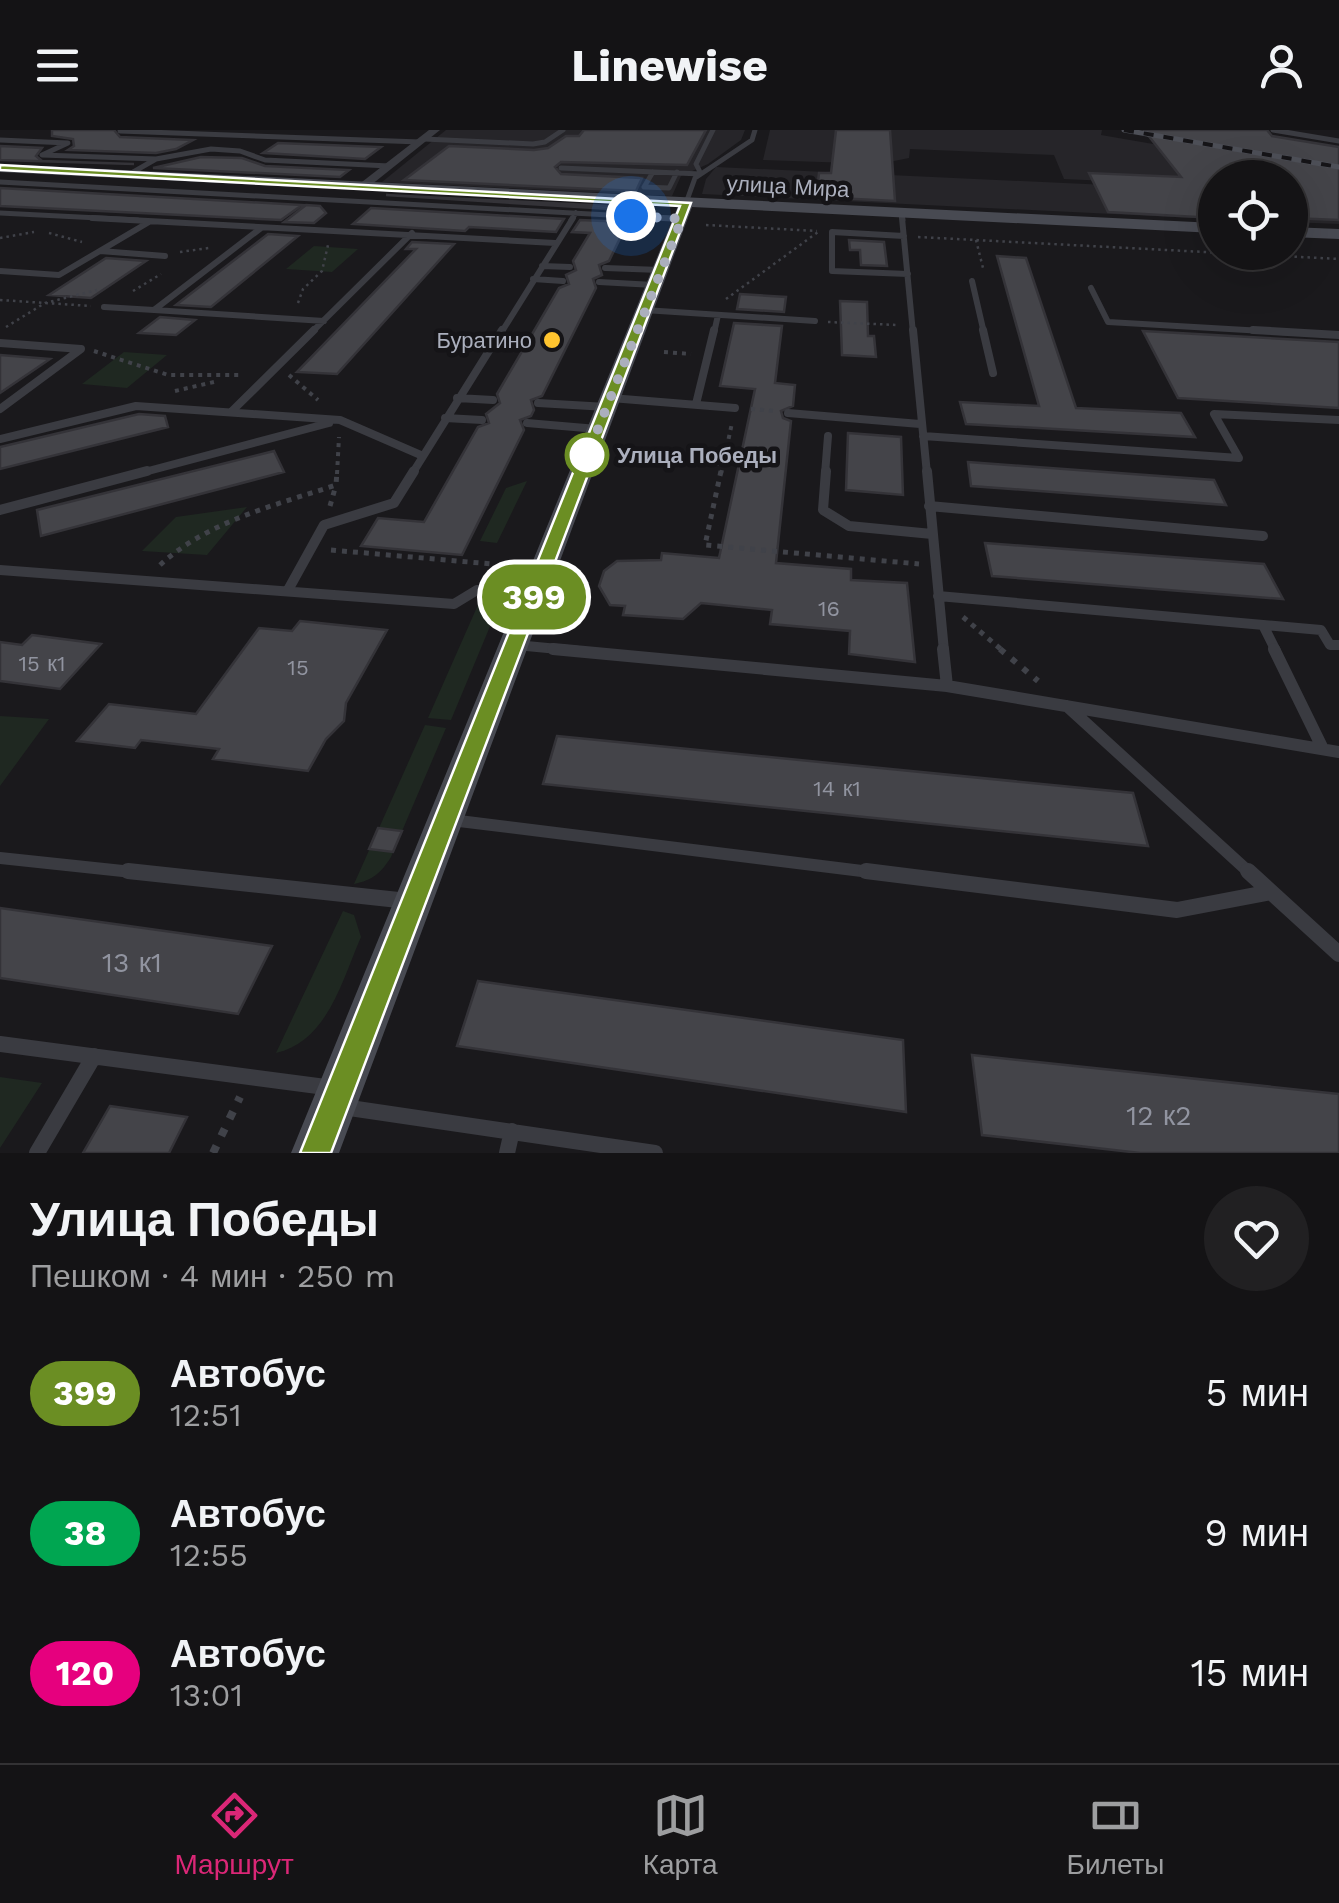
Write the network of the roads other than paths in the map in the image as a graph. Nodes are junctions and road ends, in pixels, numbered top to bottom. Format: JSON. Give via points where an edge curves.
{"nodes":[{"id":1,"x":16,"y":130,"type":"edge"},
{"id":2,"x":231,"y":130,"type":"edge"},
{"id":3,"x":436,"y":130,"type":"edge"},
{"id":4,"x":563,"y":130,"type":"edge"},
{"id":5,"x":713,"y":130,"type":"edge"},
{"id":6,"x":755,"y":130,"type":"edge"},
{"id":7,"x":1274,"y":130,"type":"edge"},
{"id":8,"x":120,"y":132,"type":"edge"},
{"id":9,"x":223,"y":135,"type":"junction"},
{"id":10,"x":0,"y":138,"type":"edge"},
{"id":11,"x":422,"y":140,"type":"junction"},
{"id":12,"x":1339,"y":140,"type":"edge"},
{"id":13,"x":196,"y":150,"type":"junction"},
{"id":14,"x":156,"y":160,"type":"junction"},
{"id":15,"x":389,"y":166,"type":"junction"},
{"id":16,"x":562,"y":168,"type":"dead end"},
{"id":17,"x":3,"y":170,"type":"edge"},
{"id":18,"x":652,"y":172,"type":"junction"},
{"id":19,"x":676,"y":172,"type":"junction"},
{"id":20,"x":128,"y":174,"type":"junction"},
{"id":21,"x":701,"y":174,"type":"junction"},
{"id":22,"x":0,"y":182,"type":"edge"},
{"id":23,"x":362,"y":186,"type":"junction"},
{"id":24,"x":346,"y":200,"type":"junction"},
{"id":25,"x":338,"y":206,"type":"dead end"},
{"id":26,"x":0,"y":213,"type":"edge"},
{"id":27,"x":576,"y":213,"type":"junction"},
{"id":28,"x":902,"y":214,"type":"junction"},
{"id":29,"x":691,"y":216,"type":"junction"},
{"id":30,"x":150,"y":222,"type":"junction"},
{"id":31,"x":1198,"y":227,"type":"edge"},
{"id":32,"x":261,"y":228,"type":"junction"},
{"id":33,"x":1308,"y":233,"type":"edge"},
{"id":34,"x":412,"y":234,"type":"junction"},
{"id":35,"x":1339,"y":234,"type":"edge"},
{"id":36,"x":904,"y":236,"type":"junction"},
{"id":37,"x":556,"y":243,"type":"junction"},
{"id":38,"x":100,"y":251,"type":"junction"},
{"id":39,"x":165,"y":256,"type":"dead end"},
{"id":40,"x":542,"y":266,"type":"junction"},
{"id":41,"x":570,"y":266,"type":"dead end"},
{"id":42,"x":605,"y":268,"type":"dead end"},
{"id":43,"x":0,"y":271,"type":"edge"},
{"id":44,"x":908,"y":274,"type":"junction"},
{"id":45,"x":533,"y":279,"type":"junction"},
{"id":46,"x":563,"y":281,"type":"dead end"},
{"id":47,"x":599,"y":282,"type":"dead end"},
{"id":48,"x":972,"y":282,"type":"dead end"},
{"id":49,"x":653,"y":288,"type":"junction"},
{"id":50,"x":1090,"y":288,"type":"dead end"},
{"id":51,"x":104,"y":306,"type":"road end"},
{"id":52,"x":154,"y":310,"type":"junction"},
{"id":53,"x":718,"y":315,"type":"junction"},
{"id":54,"x":324,"y":321,"type":"junction"},
{"id":55,"x":816,"y":321,"type":"road end"},
{"id":56,"x":1339,"y":335,"type":"edge"},
{"id":57,"x":0,"y":343,"type":"edge"},
{"id":58,"x":993,"y":373,"type":"dead end"},
{"id":59,"x":457,"y":398,"type":"junction"},
{"id":60,"x":493,"y":400,"type":"dead end"},
{"id":61,"x":538,"y":403,"type":"dead end"},
{"id":62,"x":696,"y":404,"type":"junction"},
{"id":63,"x":735,"y":408,"type":"road end"},
{"id":64,"x":0,"y":409,"type":"edge"},
{"id":65,"x":605,"y":411,"type":"junction"},
{"id":66,"x":231,"y":412,"type":"junction"},
{"id":67,"x":788,"y":413,"type":"dead end"},
{"id":68,"x":445,"y":418,"type":"junction"},
{"id":69,"x":340,"y":420,"type":"junction"},
{"id":70,"x":482,"y":420,"type":"dead end"},
{"id":71,"x":1339,"y":420,"type":"edge"},
{"id":72,"x":527,"y":423,"type":"dead end"},
{"id":73,"x":920,"y":424,"type":"junction"},
{"id":74,"x":828,"y":436,"type":"dead end"},
{"id":75,"x":923,"y":436,"type":"junction"},
{"id":76,"x":0,"y":440,"type":"edge"},
{"id":77,"x":423,"y":456,"type":"junction"},
{"id":78,"x":930,"y":506,"type":"junction"},
{"id":79,"x":0,"y":510,"type":"edge"},
{"id":80,"x":932,"y":534,"type":"junction"},
{"id":81,"x":1262,"y":536,"type":"dead end"},
{"id":82,"x":0,"y":570,"type":"edge"},
{"id":83,"x":288,"y":590,"type":"junction"},
{"id":84,"x":534,"y":594,"type":"junction"},
{"id":85,"x":938,"y":596,"type":"junction"},
{"id":86,"x":1262,"y":625,"type":"junction"},
{"id":87,"x":516,"y":645,"type":"junction"},
{"id":88,"x":1339,"y":646,"type":"edge"},
{"id":89,"x":946,"y":686,"type":"junction"},
{"id":90,"x":1067,"y":706,"type":"junction"},
{"id":91,"x":1324,"y":749,"type":"junction"},
{"id":92,"x":1339,"y":752,"type":"edge"},
{"id":93,"x":447,"y":820,"type":"junction"},
{"id":94,"x":0,"y":858,"type":"edge"},
{"id":95,"x":1271,"y":892,"type":"junction"},
{"id":96,"x":414,"y":902,"type":"junction"},
{"id":97,"x":1339,"y":954,"type":"edge"},
{"id":98,"x":0,"y":1044,"type":"edge"},
{"id":99,"x":94,"y":1056,"type":"junction"},
{"id":100,"x":338,"y":1097,"type":"junction"},
{"id":101,"x":512,"y":1131,"type":"junction"},
{"id":102,"x":37,"y":1153,"type":"edge"},
{"id":103,"x":315,"y":1153,"type":"edge"},
{"id":104,"x":506,"y":1153,"type":"edge"},
{"id":105,"x":655,"y":1153,"type":"edge"}],
"edges":[{"from":1,"to":10,"type":"lane"},
{"from":2,"to":9,"type":"lane"},
{"from":3,"to":11,"type":"street"},
{"from":4,"to":11,"type":"lane","via":[[532,144]]},
{"from":5,"to":21,"type":"lane","via":[[696,164]]},
{"from":6,"to":21,"type":"lane","via":[[752,140]]},
{"from":7,"to":12,"type":"lane"},
{"from":8,"to":9,"type":"lane"},
{"from":9,"to":11,"type":"lane"},
{"from":9,"to":13,"type":"lane"},
{"from":10,"to":14,"type":"lane","via":[[68,143],[42,154]]},
{"from":11,"to":15,"type":"street"},
{"from":13,"to":14,"type":"lane"},
{"from":13,"to":15,"type":"lane"},
{"from":14,"to":20,"type":"lane"},
{"from":15,"to":23,"type":"street"},
{"from":16,"to":18,"type":"lane"},
{"from":17,"to":20,"type":"main road","name":"улица Мира"},
{"from":18,"to":19,"type":"lane"},
{"from":18,"to":19,"type":"lane","via":[[644,187],[669,188]]},
{"from":19,"to":21,"type":"lane"},
{"from":20,"to":23,"type":"main road","name":"улица Мира"},
{"from":21,"to":29,"type":"lane"},
{"from":22,"to":24,"type":"lane"},
{"from":23,"to":29,"type":"main road","name":"улица Мира"},
{"from":24,"to":25,"type":"lane"},
{"from":24,"to":27,"type":"lane"},
{"from":26,"to":30,"type":"lane"},
{"from":27,"to":29,"type":"lane"},
{"from":27,"to":37,"type":"lane"},
{"from":28,"to":29,"type":"main road","name":"улица Мира"},
{"from":28,"to":31,"type":"main road","name":"улица Мира"},
{"from":28,"to":36,"type":"lane"},
{"from":29,"to":49,"type":"main road"},
{"from":30,"to":32,"type":"lane"},
{"from":30,"to":38,"type":"lane"},
{"from":32,"to":34,"type":"lane","via":[[316,224]]},
{"from":32,"to":52,"type":"lane"},
{"from":33,"to":35,"type":"main road"},
{"from":34,"to":37,"type":"lane"},
{"from":34,"to":54,"type":"lane"},
{"from":36,"to":44,"type":"lane"},
{"from":36,"to":44,"type":"lane","via":[[832,232],[832,271]]},
{"from":37,"to":40,"type":"lane"},
{"from":38,"to":39,"type":"lane"},
{"from":38,"to":43,"type":"lane","via":[[60,276]]},
{"from":40,"to":41,"type":"lane"},
{"from":40,"to":45,"type":"lane"},
{"from":42,"to":49,"type":"lane"},
{"from":44,"to":73,"type":"lane"},
{"from":45,"to":46,"type":"lane"},
{"from":45,"to":59,"type":"lane"},
{"from":47,"to":49,"type":"lane"},
{"from":48,"to":58,"type":"lane"},
{"from":49,"to":53,"type":"lane"},
{"from":49,"to":65,"type":"main road"},
{"from":50,"to":56,"type":"lane","via":[[1108,322]]},
{"from":51,"to":52,"type":"lane"},
{"from":52,"to":54,"type":"lane"},
{"from":53,"to":55,"type":"lane"},
{"from":53,"to":62,"type":"lane"},
{"from":54,"to":66,"type":"lane"},
{"from":57,"to":64,"type":"lane","via":[[81,349]]},
{"from":59,"to":60,"type":"lane"},
{"from":59,"to":68,"type":"lane"},
{"from":61,"to":65,"type":"lane"},
{"from":62,"to":63,"type":"lane"},
{"from":62,"to":65,"type":"lane"},
{"from":65,"to":72,"type":"lane"},
{"from":65,"to":84,"type":"main road"},
{"from":66,"to":69,"type":"lane"},
{"from":66,"to":76,"type":"lane","via":[[136,406]]},
{"from":67,"to":73,"type":"lane"},
{"from":68,"to":70,"type":"lane"},
{"from":68,"to":77,"type":"lane"},
{"from":69,"to":77,"type":"lane"},
{"from":69,"to":79,"type":"lane"},
{"from":71,"to":75,"type":"lane","via":[[1214,414],[1239,458]]},
{"from":73,"to":75,"type":"lane"},
{"from":74,"to":80,"type":"lane","via":[[822,510],[849,526]]},
{"from":75,"to":78,"type":"lane"},
{"from":77,"to":83,"type":"lane","via":[[394,502],[324,526]]},
{"from":78,"to":80,"type":"lane"},
{"from":78,"to":81,"type":"lane"},
{"from":80,"to":85,"type":"lane"},
{"from":82,"to":83,"type":"lane"},
{"from":83,"to":84,"type":"lane","via":[[454,604],[477,590]]},
{"from":84,"to":87,"type":"main road"},
{"from":85,"to":86,"type":"lane"},
{"from":85,"to":89,"type":"lane"},
{"from":86,"to":88,"type":"lane","via":[[1321,630],[1330,645]]},
{"from":86,"to":91,"type":"lane"},
{"from":87,"to":89,"type":"lane"},
{"from":87,"to":93,"type":"main road"},
{"from":89,"to":90,"type":"lane"},
{"from":90,"to":91,"type":"lane"},
{"from":90,"to":95,"type":"lane"},
{"from":91,"to":92,"type":"lane"},
{"from":93,"to":95,"type":"lane","via":[[1177,910]]},
{"from":93,"to":96,"type":"main road"},
{"from":94,"to":96,"type":"lane"},
{"from":95,"to":97,"type":"lane"},
{"from":96,"to":100,"type":"main road"},
{"from":98,"to":99,"type":"lane"},
{"from":99,"to":100,"type":"lane","via":[[249,1076]]},
{"from":99,"to":102,"type":"lane"},
{"from":100,"to":101,"type":"lane"},
{"from":100,"to":103,"type":"main road"},
{"from":101,"to":104,"type":"lane"},
{"from":101,"to":105,"type":"lane"}]}
